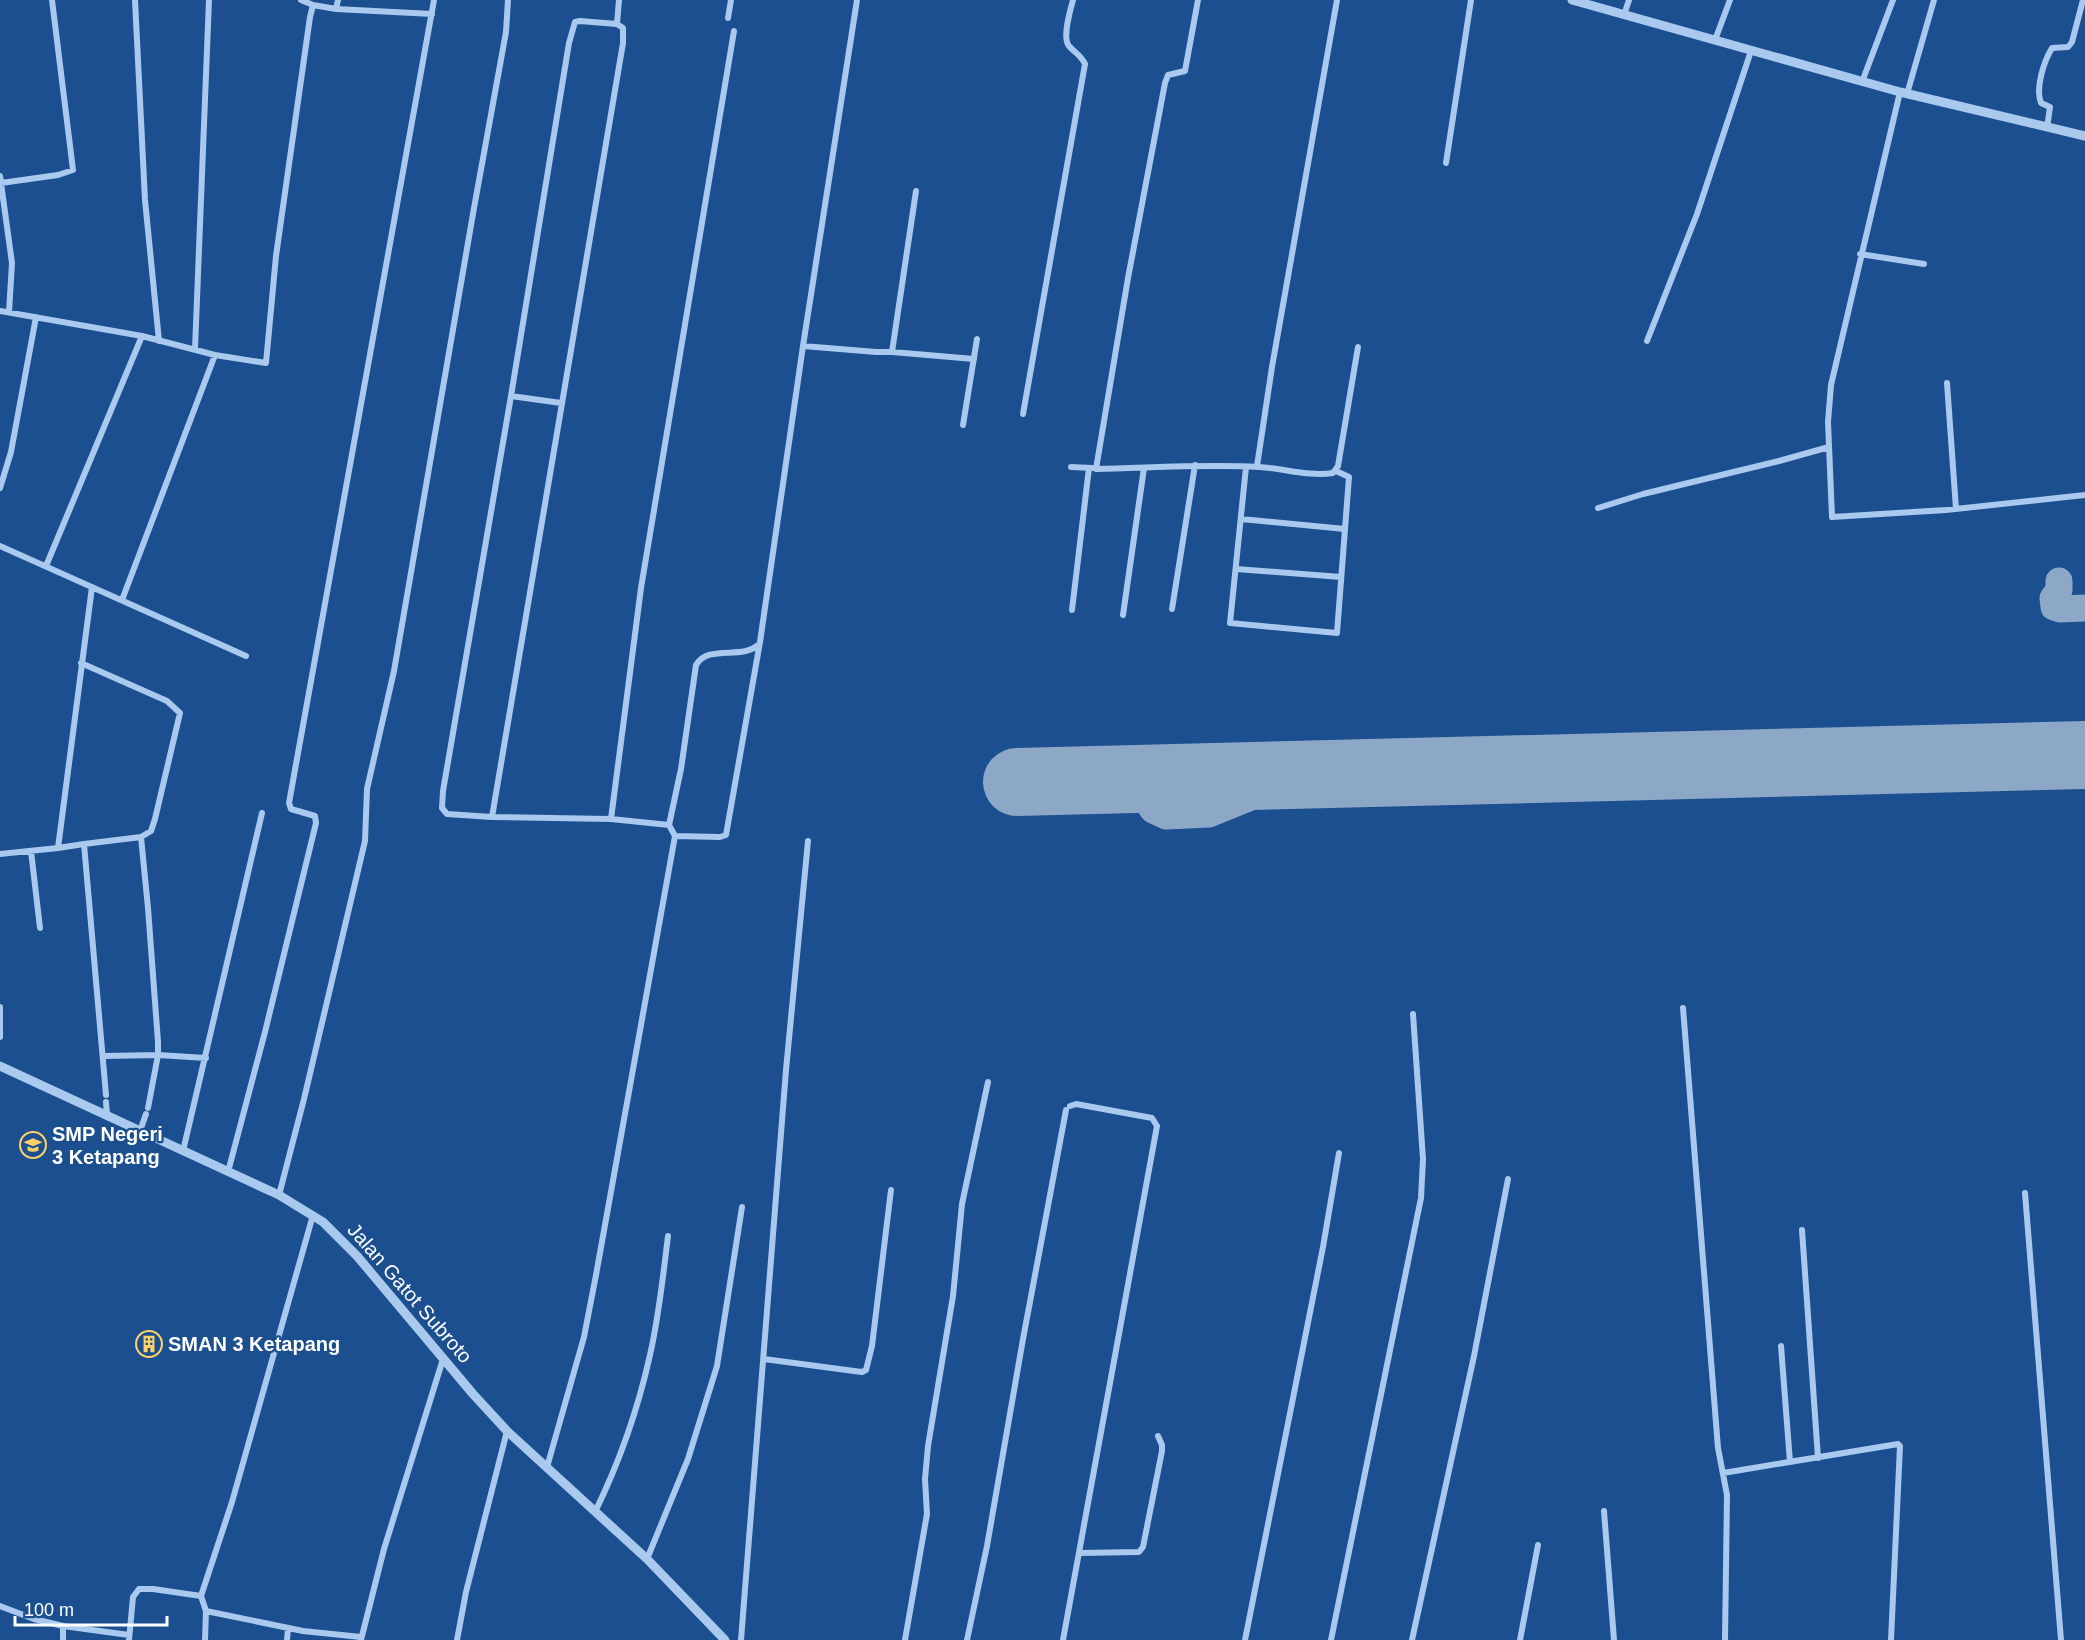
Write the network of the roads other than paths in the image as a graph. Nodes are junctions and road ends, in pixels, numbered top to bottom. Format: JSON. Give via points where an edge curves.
{"nodes":[{"id":1,"x":52,"y":0,"type":"edge"},
{"id":2,"x":135,"y":0,"type":"edge"},
{"id":3,"x":209,"y":0,"type":"edge"},
{"id":4,"x":301,"y":0,"type":"edge"},
{"id":5,"x":338,"y":0,"type":"edge"},
{"id":6,"x":434,"y":0,"type":"edge"},
{"id":7,"x":508,"y":0,"type":"edge"},
{"id":8,"x":619,"y":0,"type":"edge"},
{"id":9,"x":731,"y":0,"type":"edge"},
{"id":10,"x":857,"y":0,"type":"edge"},
{"id":11,"x":1072,"y":0,"type":"edge"},
{"id":12,"x":1197,"y":0,"type":"edge"},
{"id":13,"x":1337,"y":0,"type":"edge"},
{"id":14,"x":1471,"y":0,"type":"edge"},
{"id":15,"x":1629,"y":0,"type":"edge"},
{"id":16,"x":1730,"y":0,"type":"edge"},
{"id":17,"x":1893,"y":0,"type":"edge"},
{"id":18,"x":1934,"y":0,"type":"edge"},
{"id":19,"x":2083,"y":0,"type":"edge"},
{"id":20,"x":1577,"y":1,"type":"edge"},
{"id":21,"x":313,"y":5,"type":"junction"},
{"id":22,"x":336,"y":9,"type":"junction"},
{"id":23,"x":432,"y":14,"type":"junction"},
{"id":24,"x":1624,"y":15,"type":"junction"},
{"id":25,"x":728,"y":18,"type":"dead end"},
{"id":26,"x":617,"y":24,"type":"junction"},
{"id":27,"x":734,"y":31,"type":"dead end"},
{"id":28,"x":1715,"y":40,"type":"junction"},
{"id":29,"x":1751,"y":51,"type":"junction"},
{"id":30,"x":1862,"y":82,"type":"junction"},
{"id":31,"x":1903,"y":93,"type":"junction"},
{"id":32,"x":2047,"y":128,"type":"junction"},
{"id":33,"x":2085,"y":136,"type":"edge"},
{"id":34,"x":1446,"y":163,"type":"dead end"},
{"id":35,"x":0,"y":179,"type":"edge"},
{"id":36,"x":916,"y":191,"type":"dead end"},
{"id":37,"x":1860,"y":254,"type":"junction"},
{"id":38,"x":1924,"y":264,"type":"dead end"},
{"id":39,"x":0,"y":311,"type":"edge"},
{"id":40,"x":9,"y":312,"type":"junction"},
{"id":41,"x":36,"y":317,"type":"junction"},
{"id":42,"x":142,"y":336,"type":"junction"},
{"id":43,"x":977,"y":339,"type":"dead end"},
{"id":44,"x":159,"y":341,"type":"junction"},
{"id":45,"x":1647,"y":341,"type":"dead end"},
{"id":46,"x":803,"y":346,"type":"junction"},
{"id":47,"x":1358,"y":347,"type":"dead end"},
{"id":48,"x":195,"y":349,"type":"junction"},
{"id":49,"x":892,"y":352,"type":"junction"},
{"id":50,"x":215,"y":355,"type":"junction"},
{"id":51,"x":974,"y":359,"type":"junction"},
{"id":52,"x":1947,"y":382,"type":"dead end"},
{"id":53,"x":511,"y":396,"type":"junction"},
{"id":54,"x":561,"y":403,"type":"junction"},
{"id":55,"x":1023,"y":414,"type":"dead end"},
{"id":56,"x":963,"y":425,"type":"dead end"},
{"id":57,"x":1829,"y":447,"type":"junction"},
{"id":58,"x":1195,"y":465,"type":"junction"},
{"id":59,"x":1257,"y":466,"type":"junction"},
{"id":60,"x":1071,"y":467,"type":"dead end"},
{"id":61,"x":1246,"y":467,"type":"junction"},
{"id":62,"x":1092,"y":468,"type":"junction"},
{"id":63,"x":1144,"y":468,"type":"junction"},
{"id":64,"x":1336,"y":471,"type":"junction"},
{"id":65,"x":0,"y":488,"type":"edge"},
{"id":66,"x":2085,"y":495,"type":"edge"},
{"id":67,"x":1598,"y":508,"type":"dead end"},
{"id":68,"x":1956,"y":509,"type":"junction"},
{"id":69,"x":1241,"y":519,"type":"junction"},
{"id":70,"x":1345,"y":529,"type":"junction"},
{"id":71,"x":0,"y":546,"type":"edge"},
{"id":72,"x":46,"y":566,"type":"junction"},
{"id":73,"x":1236,"y":569,"type":"junction"},
{"id":74,"x":1341,"y":577,"type":"junction"},
{"id":75,"x":92,"y":587,"type":"junction"},
{"id":76,"x":122,"y":600,"type":"junction"},
{"id":77,"x":1172,"y":609,"type":"dead end"},
{"id":78,"x":1072,"y":610,"type":"dead end"},
{"id":79,"x":1123,"y":615,"type":"dead end"},
{"id":80,"x":760,"y":642,"type":"junction"},
{"id":81,"x":246,"y":656,"type":"dead end"},
{"id":82,"x":81,"y":663,"type":"junction"},
{"id":83,"x":262,"y":813,"type":"dead end"},
{"id":84,"x":492,"y":817,"type":"junction"},
{"id":85,"x":611,"y":819,"type":"junction"},
{"id":86,"x":669,"y":825,"type":"junction"},
{"id":87,"x":675,"y":836,"type":"junction"},
{"id":88,"x":141,"y":837,"type":"junction"},
{"id":89,"x":808,"y":841,"type":"dead end"},
{"id":90,"x":84,"y":844,"type":"junction"},
{"id":91,"x":58,"y":848,"type":"junction"},
{"id":92,"x":31,"y":851,"type":"junction"},
{"id":93,"x":0,"y":854,"type":"edge"},
{"id":94,"x":40,"y":928,"type":"dead end"},
{"id":95,"x":0,"y":1006,"type":"edge"},
{"id":96,"x":1683,"y":1008,"type":"dead end"},
{"id":97,"x":1413,"y":1014,"type":"dead end"},
{"id":98,"x":0,"y":1037,"type":"edge"},
{"id":99,"x":158,"y":1055,"type":"junction"},
{"id":100,"x":104,"y":1056,"type":"junction"},
{"id":101,"x":206,"y":1058,"type":"junction"},
{"id":102,"x":0,"y":1066,"type":"edge"},
{"id":103,"x":988,"y":1082,"type":"dead end"},
{"id":104,"x":107,"y":1115,"type":"junction"},
{"id":105,"x":140,"y":1131,"type":"junction"},
{"id":106,"x":183,"y":1150,"type":"junction"},
{"id":107,"x":1339,"y":1154,"type":"dead end"},
{"id":108,"x":228,"y":1172,"type":"junction"},
{"id":109,"x":1508,"y":1179,"type":"dead end"},
{"id":110,"x":891,"y":1190,"type":"dead end"},
{"id":111,"x":2025,"y":1193,"type":"dead end"},
{"id":112,"x":279,"y":1196,"type":"junction"},
{"id":113,"x":742,"y":1207,"type":"dead end"},
{"id":114,"x":313,"y":1215,"type":"junction"},
{"id":115,"x":1802,"y":1230,"type":"dead end"},
{"id":116,"x":668,"y":1236,"type":"dead end"},
{"id":117,"x":1781,"y":1346,"type":"dead end"},
{"id":118,"x":443,"y":1359,"type":"junction"},
{"id":119,"x":764,"y":1359,"type":"junction"},
{"id":120,"x":507,"y":1431,"type":"junction"},
{"id":121,"x":1158,"y":1436,"type":"dead end"},
{"id":122,"x":1818,"y":1458,"type":"junction"},
{"id":123,"x":1790,"y":1462,"type":"junction"},
{"id":124,"x":547,"y":1467,"type":"junction"},
{"id":125,"x":1723,"y":1473,"type":"junction"},
{"id":126,"x":1604,"y":1511,"type":"dead end"},
{"id":127,"x":595,"y":1512,"type":"junction"},
{"id":128,"x":1538,"y":1545,"type":"dead end"},
{"id":129,"x":1079,"y":1553,"type":"junction"},
{"id":130,"x":647,"y":1559,"type":"junction"},
{"id":131,"x":201,"y":1596,"type":"junction"},
{"id":132,"x":0,"y":1606,"type":"edge"},
{"id":133,"x":206,"y":1611,"type":"junction"},
{"id":134,"x":63,"y":1626,"type":"junction"},
{"id":135,"x":288,"y":1628,"type":"junction"},
{"id":136,"x":129,"y":1637,"type":"edge"},
{"id":137,"x":361,"y":1639,"type":"edge"},
{"id":138,"x":63,"y":1640,"type":"edge"},
{"id":139,"x":206,"y":1640,"type":"edge"},
{"id":140,"x":287,"y":1640,"type":"edge"},
{"id":141,"x":457,"y":1640,"type":"edge"},
{"id":142,"x":725,"y":1640,"type":"edge"},
{"id":143,"x":741,"y":1640,"type":"edge"},
{"id":144,"x":906,"y":1640,"type":"edge"},
{"id":145,"x":967,"y":1640,"type":"edge"},
{"id":146,"x":1063,"y":1640,"type":"edge"},
{"id":147,"x":1245,"y":1640,"type":"edge"},
{"id":148,"x":1331,"y":1640,"type":"edge"},
{"id":149,"x":1412,"y":1640,"type":"edge"},
{"id":150,"x":1520,"y":1640,"type":"edge"},
{"id":151,"x":1614,"y":1640,"type":"edge"},
{"id":152,"x":1725,"y":1640,"type":"edge"},
{"id":153,"x":1891,"y":1640,"type":"edge"},
{"id":154,"x":2061,"y":1640,"type":"edge"}],
"edges":[{"from":1,"to":35,"type":"street","via":[[73,170],[58,175]]},
{"from":2,"to":44,"type":"street","via":[[145,200]]},
{"from":3,"to":48,"type":"street"},
{"from":4,"to":21,"type":"street"},
{"from":5,"to":22,"type":"street"},
{"from":6,"to":23,"type":"street"},
{"from":7,"to":112,"type":"street","via":[[506,32],[394,671],[367,789],[365,841]]},
{"from":8,"to":26,"type":"street"},
{"from":9,"to":25,"type":"street"},
{"from":10,"to":46,"type":"street"},
{"from":11,"to":55,"type":"street","via":[[1065,39],[1085,64]]},
{"from":12,"to":62,"type":"street","via":[[1185,71],[1168,75],[1165,83]]},
{"from":13,"to":59,"type":"street"},
{"from":14,"to":34,"type":"street"},
{"from":15,"to":24,"type":"street"},
{"from":16,"to":28,"type":"street"},
{"from":17,"to":30,"type":"street"},
{"from":18,"to":31,"type":"street"},
{"from":19,"to":32,"type":"street","via":[[2072,42],[2068,47],[2052,48],[2045,64],[2039,96],[2041,103],[2050,107]]},
{"from":20,"to":24,"type":"street"},
{"from":21,"to":22,"type":"street"},
{"from":21,"to":50,"type":"street","via":[[279,233],[266,363]]},
{"from":22,"to":23,"type":"street"},
{"from":23,"to":108,"type":"street","via":[[289,803],[291,809],[315,816],[316,823]]},
{"from":24,"to":28,"type":"street"},
{"from":26,"to":53,"type":"street","via":[[580,21],[575,22],[572,30]]},
{"from":26,"to":54,"type":"street","via":[[623,28],[623,43]]},
{"from":27,"to":85,"type":"street","via":[[641,588]]},
{"from":28,"to":29,"type":"street"},
{"from":29,"to":30,"type":"street"},
{"from":29,"to":45,"type":"street","via":[[1697,214]]},
{"from":30,"to":31,"type":"street"},
{"from":31,"to":32,"type":"street"},
{"from":31,"to":37,"type":"street"},
{"from":32,"to":33,"type":"street"},
{"from":35,"to":40,"type":"street","via":[[12,263]]},
{"from":36,"to":49,"type":"street"},
{"from":37,"to":38,"type":"street"},
{"from":37,"to":57,"type":"street","via":[[1831,385]]},
{"from":39,"to":40,"type":"street"},
{"from":40,"to":41,"type":"street"},
{"from":41,"to":42,"type":"street"},
{"from":41,"to":65,"type":"street","via":[[11,452]]},
{"from":42,"to":44,"type":"street"},
{"from":42,"to":72,"type":"street"},
{"from":43,"to":51,"type":"street"},
{"from":44,"to":48,"type":"street"},
{"from":46,"to":49,"type":"street"},
{"from":46,"to":80,"type":"street"},
{"from":47,"to":64,"type":"street"},
{"from":48,"to":50,"type":"street"},
{"from":49,"to":51,"type":"street"},
{"from":50,"to":76,"type":"street"},
{"from":51,"to":56,"type":"street"},
{"from":52,"to":68,"type":"street"},
{"from":53,"to":54,"type":"street"},
{"from":53,"to":84,"type":"street","via":[[442,802],[447,814]]},
{"from":54,"to":84,"type":"street"},
{"from":57,"to":67,"type":"street"},
{"from":57,"to":68,"type":"street","via":[[1832,517]]},
{"from":58,"to":61,"type":"street"},
{"from":58,"to":63,"type":"street"},
{"from":58,"to":77,"type":"street"},
{"from":59,"to":61,"type":"street"},
{"from":59,"to":64,"type":"street","via":[[1321,474]]},
{"from":60,"to":62,"type":"street"},
{"from":61,"to":69,"type":"street"},
{"from":62,"to":63,"type":"street"},
{"from":62,"to":78,"type":"street"},
{"from":63,"to":79,"type":"street"},
{"from":64,"to":70,"type":"street","via":[[1349,477]]},
{"from":66,"to":68,"type":"street"},
{"from":69,"to":70,"type":"street"},
{"from":69,"to":73,"type":"street"},
{"from":70,"to":74,"type":"street"},
{"from":71,"to":72,"type":"street"},
{"from":72,"to":75,"type":"street"},
{"from":73,"to":74,"type":"street"},
{"from":73,"to":74,"type":"street","via":[[1230,623],[1337,633]]},
{"from":75,"to":76,"type":"street"},
{"from":75,"to":82,"type":"street"},
{"from":76,"to":81,"type":"street"},
{"from":80,"to":86,"type":"street","via":[[749,651],[704,657],[696,665]]},
{"from":80,"to":87,"type":"street","via":[[726,835]]},
{"from":82,"to":88,"type":"street","via":[[167,701],[180,713],[153,826]]},
{"from":82,"to":91,"type":"street"},
{"from":83,"to":101,"type":"street"},
{"from":84,"to":85,"type":"street"},
{"from":85,"to":86,"type":"street"},
{"from":86,"to":87,"type":"street"},
{"from":87,"to":124,"type":"street","via":[[584,1337]]},
{"from":88,"to":90,"type":"street"},
{"from":88,"to":99,"type":"street"},
{"from":89,"to":119,"type":"street"},
{"from":90,"to":91,"type":"street"},
{"from":90,"to":100,"type":"street"},
{"from":91,"to":92,"type":"street"},
{"from":92,"to":93,"type":"street"},
{"from":92,"to":94,"type":"street"},
{"from":95,"to":98,"type":"street"},
{"from":96,"to":125,"type":"street"},
{"from":97,"to":148,"type":"street","via":[[1423,1159],[1421,1198]]},
{"from":99,"to":100,"type":"street"},
{"from":99,"to":101,"type":"street"},
{"from":99,"to":105,"type":"street"},
{"from":100,"to":104,"type":"street"},
{"from":101,"to":106,"type":"street"},
{"from":102,"to":104,"type":"street","name":"Jalan Gatot Subroto"},
{"from":103,"to":144,"type":"street","via":[[962,1204],[953,1296],[928,1446],[927,1514]]},
{"from":104,"to":105,"type":"street","name":"Jalan Gatot Subroto"},
{"from":105,"to":106,"type":"street","name":"Jalan Gatot Subroto"},
{"from":106,"to":108,"type":"street","name":"Jalan Gatot Subroto"},
{"from":107,"to":147,"type":"street"},
{"from":108,"to":112,"type":"street","name":"Jalan Gatot Subroto"},
{"from":109,"to":149,"type":"street"},
{"from":110,"to":119,"type":"street","via":[[866,1370]]},
{"from":111,"to":154,"type":"street"},
{"from":112,"to":114,"type":"street","name":"Jalan Gatot Subroto"},
{"from":113,"to":130,"type":"street","via":[[717,1366],[688,1459]]},
{"from":114,"to":118,"type":"street","name":"Jalan Gatot Subroto","via":[[357,1256]]},
{"from":114,"to":131,"type":"street","via":[[232,1502]]},
{"from":115,"to":122,"type":"street"},
{"from":116,"to":127,"type":"street","via":[[642,1387],[608,1486]]},
{"from":117,"to":123,"type":"street"},
{"from":118,"to":120,"type":"street","name":"Jalan Gatot Subroto"},
{"from":118,"to":137,"type":"street","via":[[406,1474]]},
{"from":119,"to":143,"type":"street"},
{"from":120,"to":124,"type":"street","name":"Jalan Gatot Subroto"},
{"from":120,"to":141,"type":"street"},
{"from":121,"to":129,"type":"street","via":[[1162,1451],[1143,1548],[1139,1552]]},
{"from":122,"to":123,"type":"street"},
{"from":122,"to":153,"type":"street","via":[[1900,1446]]},
{"from":123,"to":125,"type":"street"},
{"from":124,"to":127,"type":"street","name":"Jalan Gatot Subroto"},
{"from":125,"to":152,"type":"street","via":[[1727,1495]]},
{"from":126,"to":151,"type":"street"},
{"from":127,"to":130,"type":"street","name":"Jalan Gatot Subroto"},
{"from":128,"to":150,"type":"street"},
{"from":129,"to":145,"type":"street","via":[[1157,1126],[1152,1118],[1076,1104],[1068,1108]]},
{"from":129,"to":146,"type":"street"},
{"from":130,"to":142,"type":"street","name":"Jalan Gatot Subroto"},
{"from":131,"to":133,"type":"street"},
{"from":131,"to":136,"type":"street","via":[[139,1589],[133,1597]]},
{"from":132,"to":134,"type":"street"},
{"from":133,"to":135,"type":"street"},
{"from":133,"to":139,"type":"street"},
{"from":134,"to":136,"type":"street"},
{"from":134,"to":138,"type":"street"},
{"from":135,"to":137,"type":"street"},
{"from":135,"to":140,"type":"street"}]}
